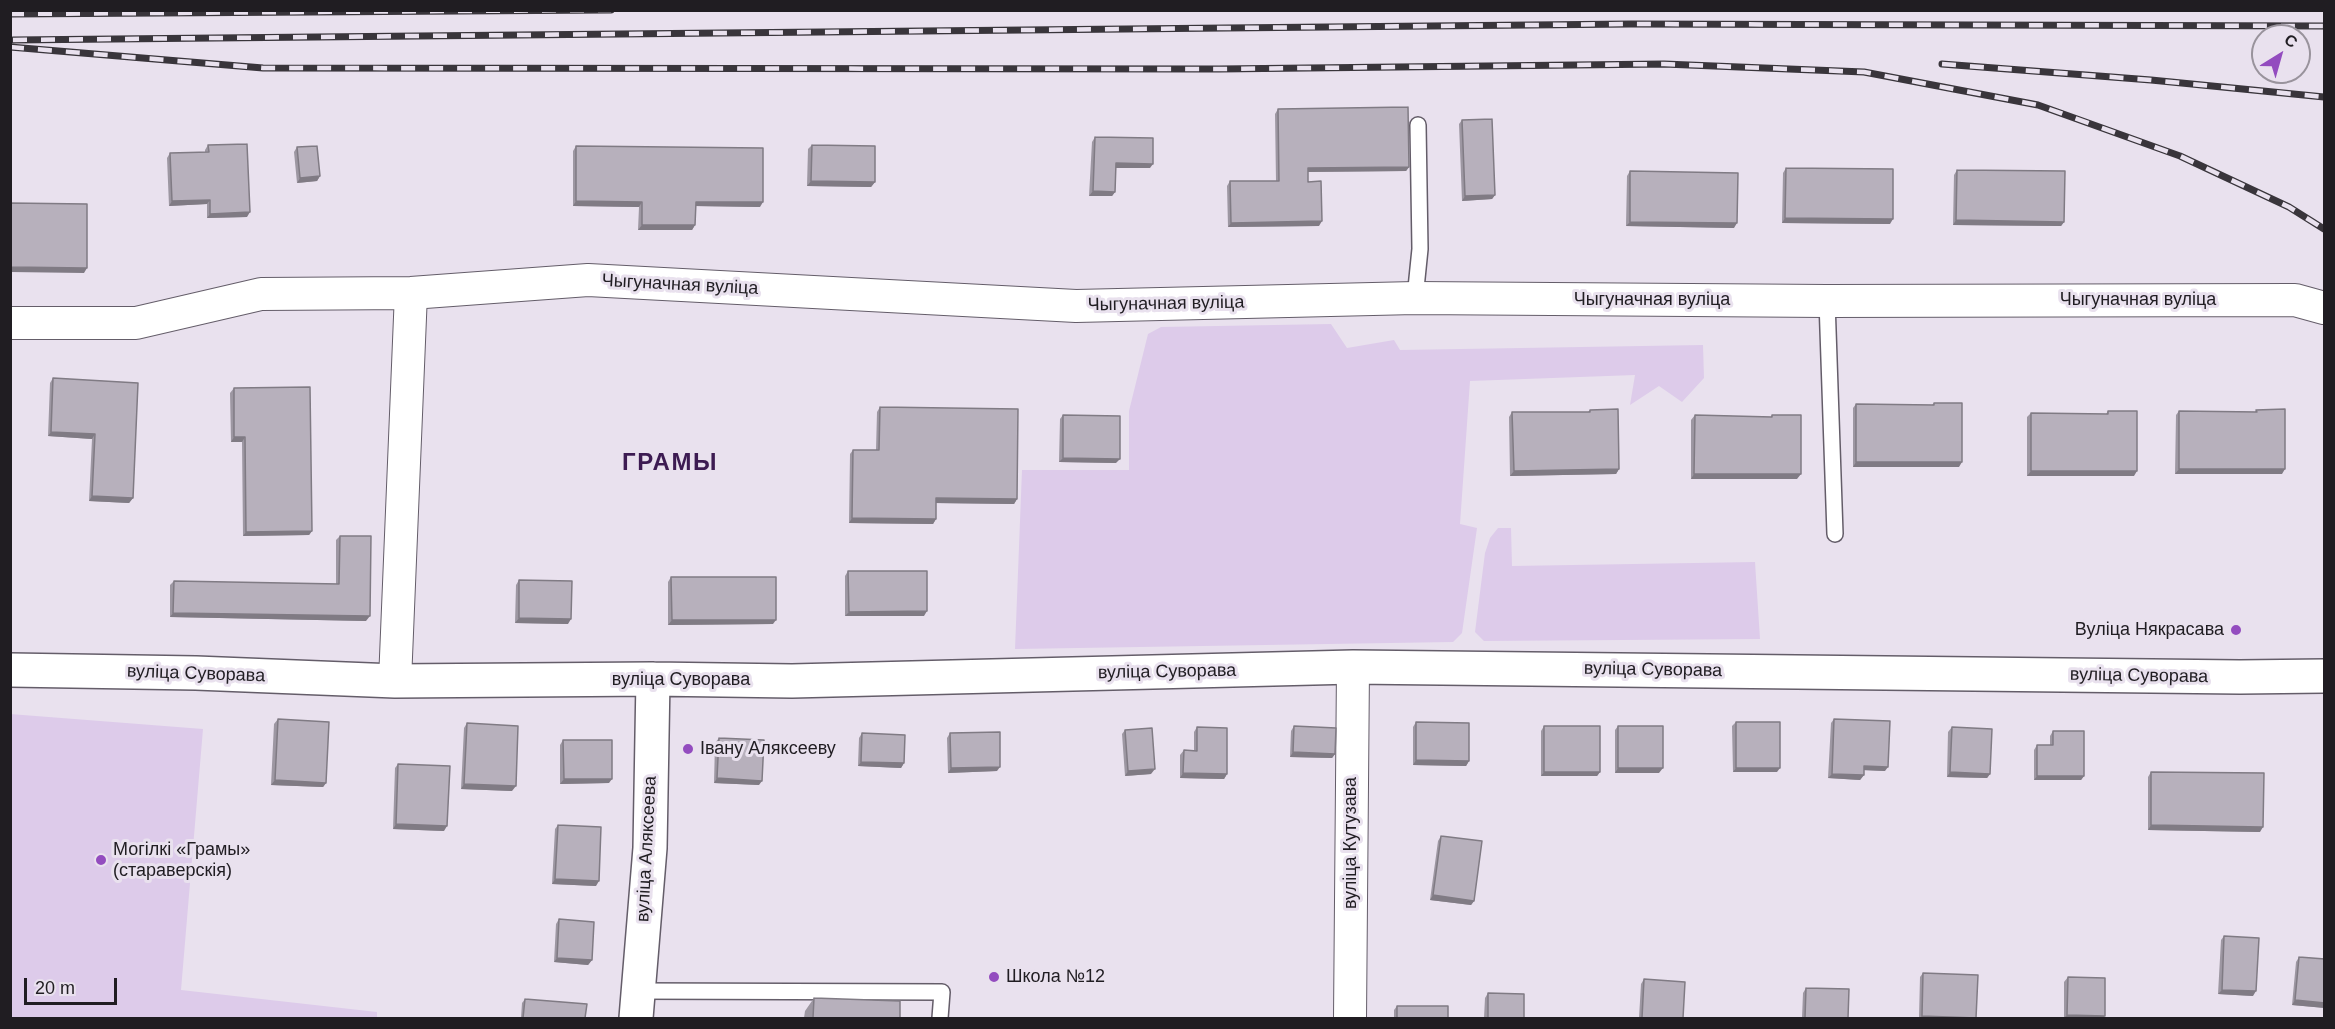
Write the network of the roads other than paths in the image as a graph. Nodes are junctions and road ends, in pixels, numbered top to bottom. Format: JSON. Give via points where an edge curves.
{"nodes":[{"id":1,"x":1419,"y":125,"type":"dead end"},
{"id":2,"x":411,"y":293,"type":"junction"},
{"id":3,"x":1416,"y":298,"type":"junction"},
{"id":4,"x":1827,"y":301,"type":"junction"},
{"id":5,"x":2325,"y":308,"type":"edge"},
{"id":6,"x":10,"y":323,"type":"edge"},
{"id":7,"x":1834,"y":534,"type":"dead end"},
{"id":8,"x":1353,"y":667,"type":"junction"},
{"id":9,"x":10,"y":670,"type":"edge"},
{"id":10,"x":2325,"y":676,"type":"edge"},
{"id":11,"x":653,"y":680,"type":"junction"},
{"id":12,"x":395,"y":681,"type":"junction"},
{"id":13,"x":637,"y":1005,"type":"edge"},
{"id":14,"x":940,"y":1018,"type":"edge"},
{"id":15,"x":1350,"y":1018,"type":"edge"}],
"edges":[{"from":1,"to":3,"type":"lane","via":[[1420,249]]},
{"from":2,"to":3,"type":"street","name":"Чыгуначная вуліца","via":[[588,280],[1076,306]]},
{"from":2,"to":6,"type":"street","name":"Чыгуначная вуліца","via":[[261,294],[136,323]]},
{"from":2,"to":12,"type":"street"},
{"from":3,"to":4,"type":"street","name":"Чыгуначная вуліца"},
{"from":4,"to":5,"type":"street","name":"Чыгуначная вуліца","via":[[2295,300]]},
{"from":4,"to":7,"type":"lane"},
{"from":8,"to":10,"type":"street","name":"вуліца Суворава"},
{"from":8,"to":11,"type":"street","name":"вуліца Суворава","via":[[792,681]]},
{"from":8,"to":15,"type":"street","name":"вуліца Кутузава"},
{"from":9,"to":12,"type":"street","name":"вуліца Суворава"},
{"from":11,"to":12,"type":"street","name":"вуліца Суворава"},
{"from":11,"to":13,"type":"street","name":"вуліца Аляксеева","via":[[650,848]]},
{"from":13,"to":14,"type":"lane","via":[[942,992]]}]}
